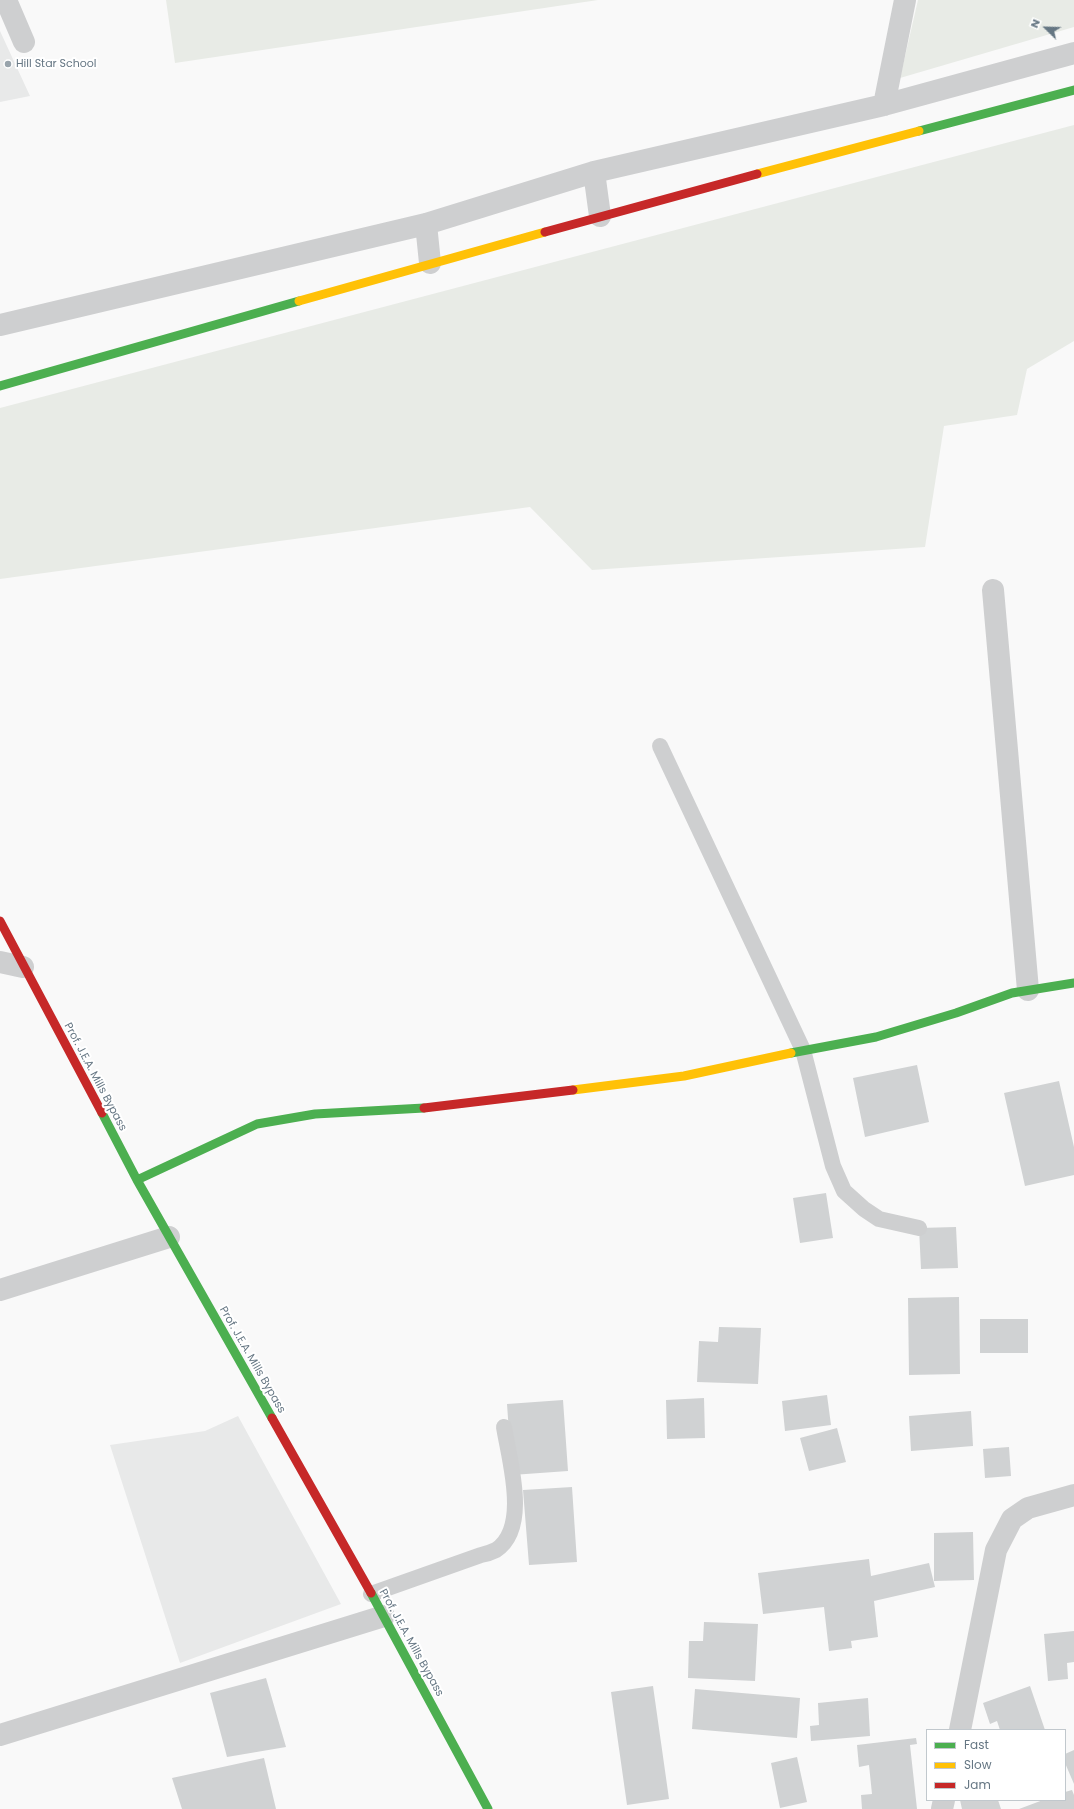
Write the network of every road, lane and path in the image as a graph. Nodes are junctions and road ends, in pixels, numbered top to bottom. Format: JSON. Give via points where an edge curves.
{"nodes":[{"id":1,"x":6,"y":0,"type":"edge"},
{"id":2,"x":905,"y":0,"type":"edge"},
{"id":3,"x":24,"y":42,"type":"dead end"},
{"id":4,"x":1074,"y":53,"type":"edge"},
{"id":5,"x":1074,"y":90,"type":"edge"},
{"id":6,"x":884,"y":105,"type":"junction"},
{"id":7,"x":594,"y":172,"type":"junction"},
{"id":8,"x":600,"y":216,"type":"junction"},
{"id":9,"x":426,"y":224,"type":"junction"},
{"id":10,"x":430,"y":263,"type":"junction"},
{"id":11,"x":0,"y":325,"type":"edge"},
{"id":12,"x":0,"y":386,"type":"edge"},
{"id":13,"x":993,"y":590,"type":"dead end"},
{"id":14,"x":660,"y":746,"type":"dead end"},
{"id":15,"x":0,"y":921,"type":"edge"},
{"id":16,"x":0,"y":962,"type":"edge"},
{"id":17,"x":23,"y":967,"type":"junction"},
{"id":18,"x":1074,"y":983,"type":"edge"},
{"id":19,"x":1028,"y":990,"type":"junction"},
{"id":20,"x":803,"y":1050,"type":"junction"},
{"id":21,"x":137,"y":1180,"type":"junction"},
{"id":22,"x":919,"y":1228,"type":"dead end"},
{"id":23,"x":169,"y":1237,"type":"junction"},
{"id":24,"x":0,"y":1290,"type":"edge"},
{"id":25,"x":504,"y":1427,"type":"dead end"},
{"id":26,"x":1074,"y":1495,"type":"edge"},
{"id":27,"x":372,"y":1594,"type":"junction"},
{"id":28,"x":384,"y":1616,"type":"junction"},
{"id":29,"x":960,"y":1729,"type":"edge"},
{"id":30,"x":0,"y":1736,"type":"edge"},
{"id":31,"x":488,"y":1809,"type":"edge"}],
"edges":[{"from":1,"to":3,"type":"street"},
{"from":2,"to":6,"type":"street"},
{"from":4,"to":6,"type":"street"},
{"from":5,"to":8,"type":"street"},
{"from":6,"to":7,"type":"street"},
{"from":7,"to":8,"type":"street"},
{"from":7,"to":9,"type":"street"},
{"from":8,"to":10,"type":"street"},
{"from":9,"to":10,"type":"street"},
{"from":9,"to":11,"type":"street"},
{"from":10,"to":12,"type":"street"},
{"from":13,"to":19,"type":"street"},
{"from":14,"to":20,"type":"lane"},
{"from":15,"to":17,"type":"street","name":"Prof. J.E.A. Mills Bypass"},
{"from":16,"to":17,"type":"street"},
{"from":17,"to":21,"type":"street","name":"Prof. J.E.A. Mills Bypass"},
{"from":18,"to":19,"type":"street"},
{"from":19,"to":20,"type":"street","via":[[1012,992],[956,1013],[876,1037]]},
{"from":20,"to":21,"type":"street","via":[[684,1076],[411,1110],[315,1114],[257,1124]]},
{"from":20,"to":22,"type":"lane","via":[[833,1166],[844,1191],[879,1219]]},
{"from":21,"to":23,"type":"street","name":"Prof. J.E.A. Mills Bypass"},
{"from":23,"to":24,"type":"street"},
{"from":23,"to":27,"type":"street","name":"Prof. J.E.A. Mills Bypass"},
{"from":25,"to":27,"type":"lane","via":[[515,1496],[511,1531],[504,1541],[496,1550]]},
{"from":26,"to":29,"type":"street","via":[[1028,1508],[1012,1519],[996,1550]]},
{"from":27,"to":28,"type":"street","name":"Prof. J.E.A. Mills Bypass"},
{"from":28,"to":30,"type":"street"},
{"from":28,"to":31,"type":"street","name":"Prof. J.E.A. Mills Bypass"}]}
